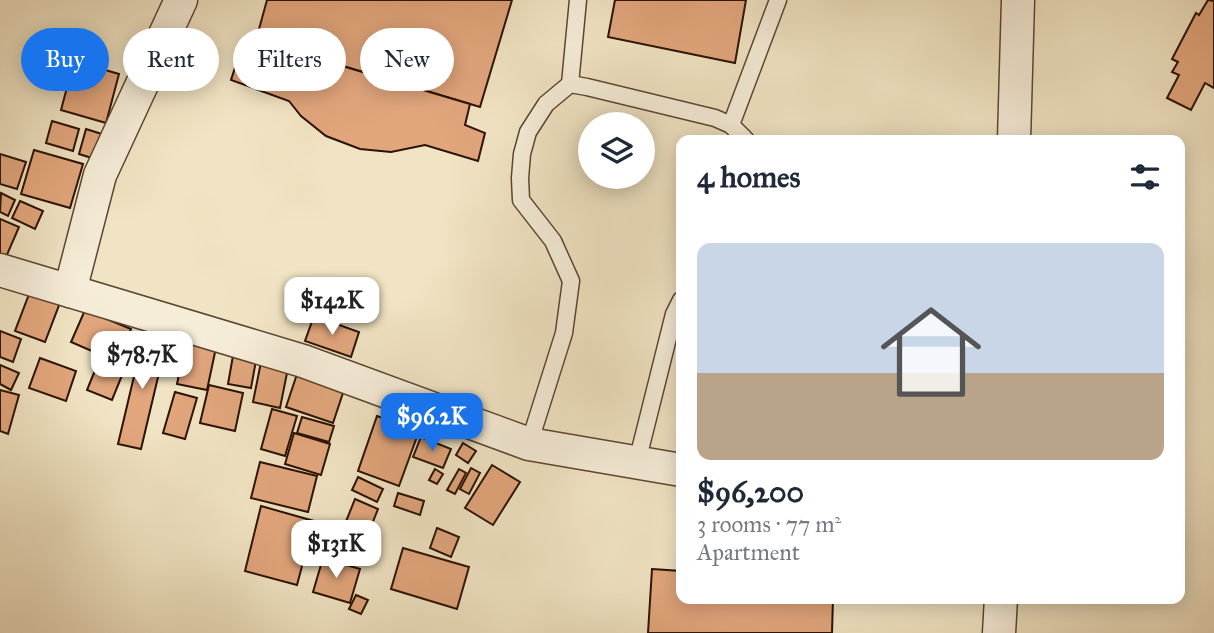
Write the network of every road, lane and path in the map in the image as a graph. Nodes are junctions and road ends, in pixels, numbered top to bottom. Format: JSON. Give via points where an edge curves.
{"nodes":[{"id":1,"x":181,"y":0,"type":"edge"},
{"id":2,"x":578,"y":0,"type":"edge"},
{"id":3,"x":778,"y":0,"type":"edge"},
{"id":4,"x":1018,"y":0,"type":"edge"},
{"id":5,"x":570,"y":84,"type":"junction"},
{"id":6,"x":731,"y":125,"type":"junction"},
{"id":7,"x":741,"y":135,"type":"edge"},
{"id":8,"x":1014,"y":135,"type":"edge"},
{"id":9,"x":0,"y":270,"type":"edge"},
{"id":10,"x":70,"y":291,"type":"junction"},
{"id":11,"x":676,"y":310,"type":"edge"},
{"id":12,"x":529,"y":444,"type":"junction"},
{"id":13,"x":637,"y":462,"type":"junction"},
{"id":14,"x":676,"y":469,"type":"edge"},
{"id":15,"x":1001,"y":604,"type":"edge"},
{"id":16,"x":999,"y":633,"type":"edge"}],
"edges":[{"from":1,"to":10,"type":"street","via":[[100,175]]},
{"from":2,"to":5,"type":"lane"},
{"from":3,"to":6,"type":"lane"},
{"from":4,"to":8,"type":"street"},
{"from":5,"to":6,"type":"lane"},
{"from":5,"to":12,"type":"lane","via":[[546,104],[528,132],[521,166],[522,200],[553,241],[571,281],[564,333]]},
{"from":6,"to":7,"type":"lane"},
{"from":9,"to":10,"type":"street"},
{"from":10,"to":12,"type":"street","via":[[303,361]]},
{"from":11,"to":13,"type":"lane"},
{"from":12,"to":13,"type":"street"},
{"from":13,"to":14,"type":"street"},
{"from":15,"to":16,"type":"street"}]}
